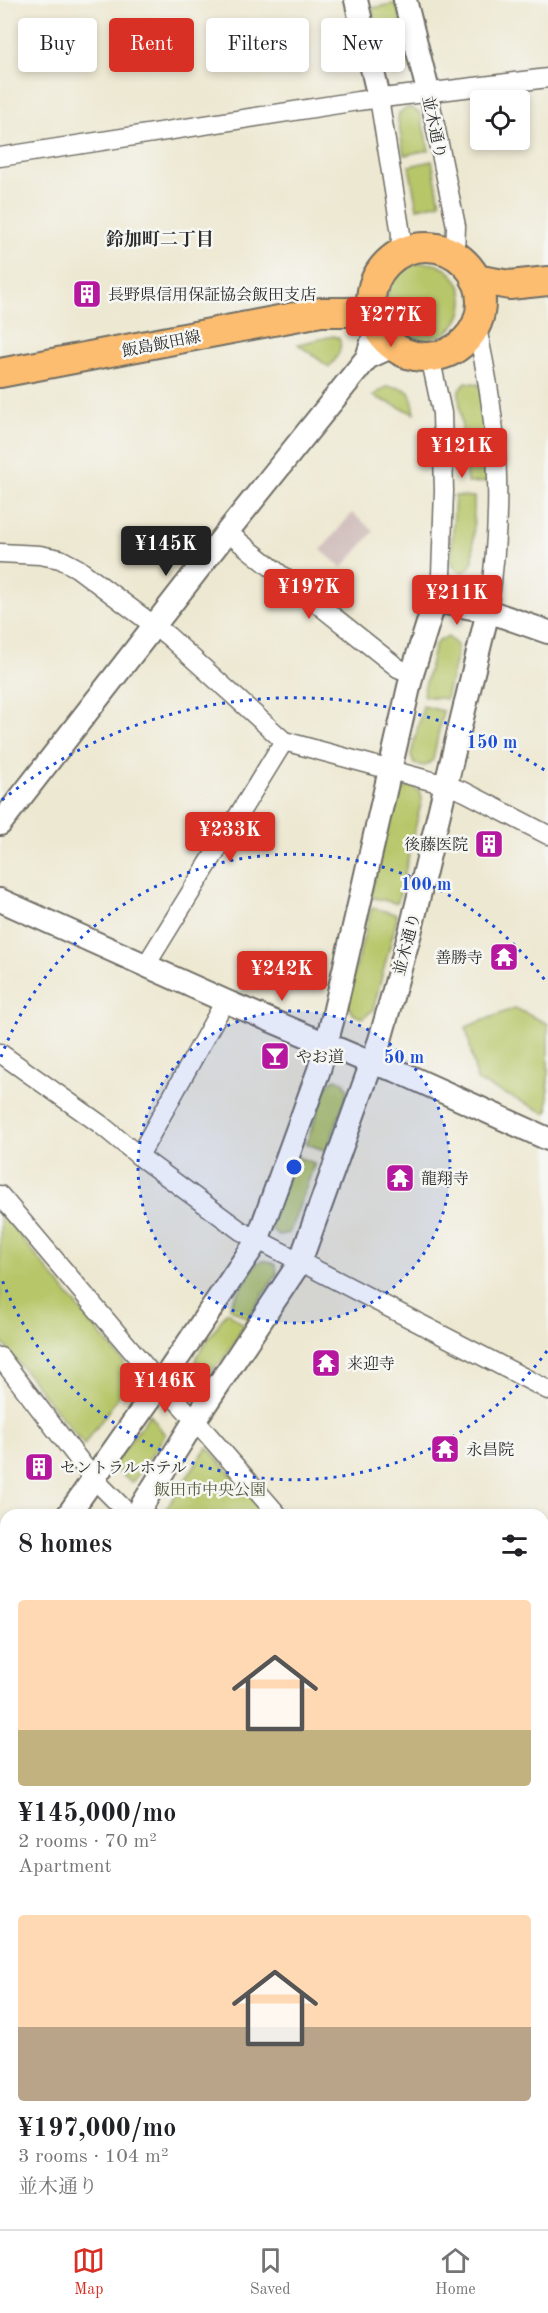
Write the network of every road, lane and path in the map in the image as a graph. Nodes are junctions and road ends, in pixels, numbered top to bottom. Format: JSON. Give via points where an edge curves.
{"nodes":[{"id":1,"x":356,"y":0,"type":"edge"},
{"id":2,"x":405,"y":0,"type":"edge"},
{"id":3,"x":548,"y":78,"type":"edge"},
{"id":4,"x":428,"y":91,"type":"junction"},
{"id":5,"x":379,"y":98,"type":"junction"},
{"id":6,"x":0,"y":157,"type":"edge"},
{"id":7,"x":400,"y":253,"type":"junction"},
{"id":8,"x":455,"y":255,"type":"junction"},
{"id":9,"x":548,"y":281,"type":"edge"},
{"id":10,"x":477,"y":300,"type":"junction"},
{"id":11,"x":379,"y":318,"type":"junction"},
{"id":12,"x":430,"y":356,"type":"junction"},
{"id":13,"x":0,"y":373,"type":"edge"},
{"id":14,"x":227,"y":532,"type":"junction"},
{"id":15,"x":0,"y":553,"type":"edge"},
{"id":16,"x":435,"y":601,"type":"junction"},
{"id":17,"x":488,"y":611,"type":"junction"},
{"id":18,"x":154,"y":625,"type":"junction"},
{"id":19,"x":548,"y":632,"type":"edge"},
{"id":20,"x":412,"y":674,"type":"junction"},
{"id":21,"x":284,"y":741,"type":"junction"},
{"id":22,"x":390,"y":770,"type":"junction"},
{"id":23,"x":446,"y":785,"type":"junction"},
{"id":24,"x":0,"y":824,"type":"edge"},
{"id":25,"x":548,"y":835,"type":"edge"},
{"id":26,"x":0,"y":900,"type":"edge"},
{"id":27,"x":146,"y":965,"type":"junction"},
{"id":28,"x":225,"y":1001,"type":"junction"},
{"id":29,"x":327,"y":1043,"type":"junction"},
{"id":30,"x":0,"y":1053,"type":"edge"},
{"id":31,"x":371,"y":1063,"type":"junction"},
{"id":32,"x":548,"y":1138,"type":"edge"},
{"id":33,"x":139,"y":1156,"type":"junction"},
{"id":34,"x":0,"y":1195,"type":"edge"},
{"id":35,"x":257,"y":1241,"type":"junction"},
{"id":36,"x":300,"y":1262,"type":"junction"},
{"id":37,"x":0,"y":1357,"type":"edge"},
{"id":38,"x":161,"y":1383,"type":"junction"},
{"id":39,"x":548,"y":1390,"type":"edge"},
{"id":40,"x":195,"y":1420,"type":"junction"},
{"id":41,"x":93,"y":1478,"type":"junction"},
{"id":42,"x":72,"y":1509,"type":"edge"},
{"id":43,"x":124,"y":1509,"type":"edge"},
{"id":44,"x":140,"y":1509,"type":"edge"},
{"id":45,"x":273,"y":1509,"type":"edge"}],
"edges":[{"from":1,"to":5,"type":"street"},
{"from":2,"to":4,"type":"street","name":"並木通り"},
{"from":3,"to":4,"type":"street"},
{"from":4,"to":5,"type":"street"},
{"from":4,"to":8,"type":"street","name":"並木通り","via":[[456,226]]},
{"from":5,"to":6,"type":"street"},
{"from":5,"to":7,"type":"street","via":[[401,234]]},
{"from":7,"to":8,"type":"main road","via":[[428,247]]},
{"from":7,"to":11,"type":"main road","via":[[383,267]]},
{"from":8,"to":10,"type":"main road","via":[[467,265]]},
{"from":9,"to":10,"type":"main road","via":[[510,285]]},
{"from":10,"to":12,"type":"main road","via":[[462,343]]},
{"from":10,"to":17,"type":"street","name":"並木通り","via":[[496,440],[498,486]]},
{"from":11,"to":12,"type":"main road","name":"飯島飯田線","via":[[417,356]]},
{"from":11,"to":13,"type":"main road","name":"飯島飯田線","via":[[321,312]]},
{"from":11,"to":14,"type":"street","via":[[367,358]]},
{"from":12,"to":16,"type":"street","via":[[442,413],[444,491],[441,575]]},
{"from":14,"to":18,"type":"street"},
{"from":14,"to":20,"type":"street","via":[[398,668]]},
{"from":15,"to":18,"type":"street","via":[[60,559]]},
{"from":16,"to":17,"type":"street"},
{"from":16,"to":20,"type":"street"},
{"from":17,"to":19,"type":"street"},
{"from":17,"to":23,"type":"street","name":"並木通り"},
{"from":18,"to":21,"type":"street"},
{"from":18,"to":24,"type":"street"},
{"from":20,"to":22,"type":"street"},
{"from":21,"to":22,"type":"street"},
{"from":21,"to":27,"type":"street"},
{"from":22,"to":23,"type":"street"},
{"from":22,"to":29,"type":"street"},
{"from":23,"to":25,"type":"street"},
{"from":23,"to":31,"type":"street","name":"並木通り","via":[[410,933]]},
{"from":26,"to":27,"type":"street"},
{"from":27,"to":28,"type":"street"},
{"from":28,"to":29,"type":"street"},
{"from":28,"to":33,"type":"street"},
{"from":29,"to":31,"type":"street"},
{"from":29,"to":35,"type":"street"},
{"from":30,"to":33,"type":"street"},
{"from":31,"to":32,"type":"street"},
{"from":31,"to":36,"type":"street","name":"並木通り"},
{"from":33,"to":35,"type":"street"},
{"from":34,"to":38,"type":"street"},
{"from":35,"to":36,"type":"street"},
{"from":35,"to":38,"type":"street"},
{"from":36,"to":39,"type":"street"},
{"from":36,"to":40,"type":"street","name":"並木通り"},
{"from":37,"to":41,"type":"street"},
{"from":38,"to":40,"type":"street"},
{"from":38,"to":41,"type":"street"},
{"from":40,"to":44,"type":"street","name":"並木通り"},
{"from":40,"to":45,"type":"street"},
{"from":41,"to":42,"type":"street"},
{"from":41,"to":43,"type":"street"}]}
